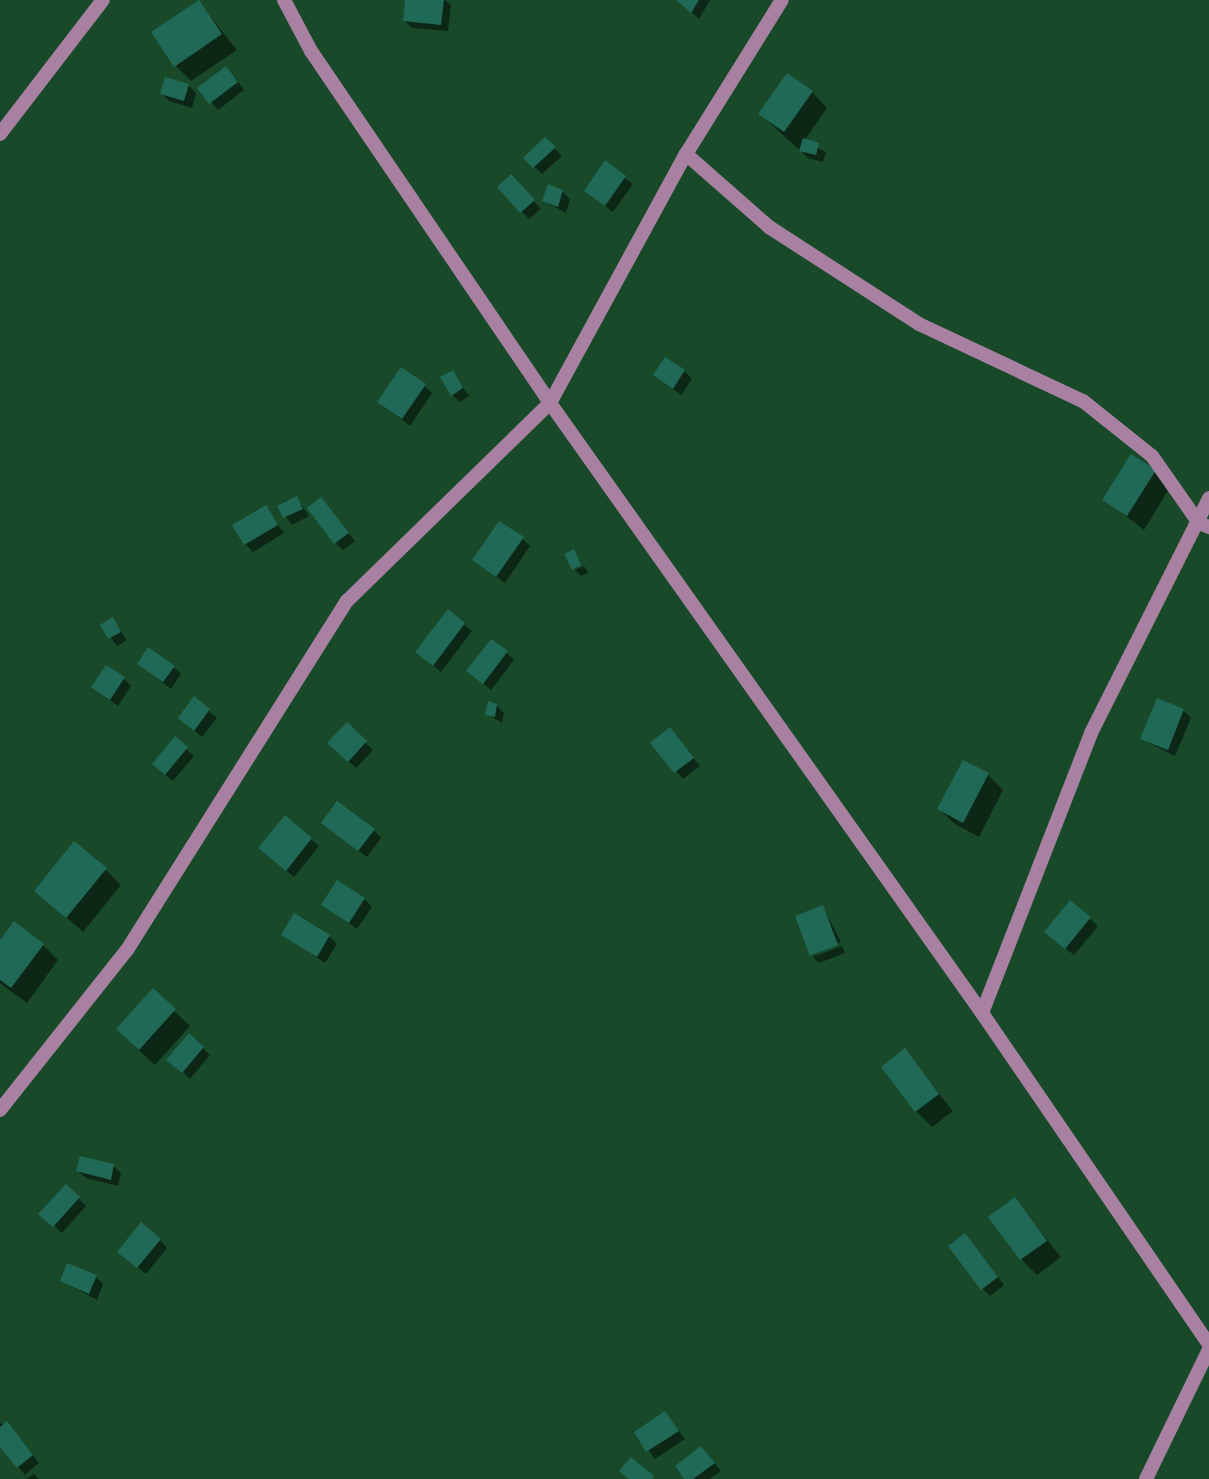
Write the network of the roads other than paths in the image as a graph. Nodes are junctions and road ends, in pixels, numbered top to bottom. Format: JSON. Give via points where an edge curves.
{"nodes":[{"id":1,"x":103,"y":0,"type":"edge"},
{"id":2,"x":285,"y":0,"type":"edge"},
{"id":3,"x":782,"y":0,"type":"edge"},
{"id":4,"x":0,"y":134,"type":"edge"},
{"id":5,"x":686,"y":154,"type":"junction"},
{"id":6,"x":550,"y":403,"type":"junction"},
{"id":7,"x":1209,"y":498,"type":"edge"},
{"id":8,"x":1204,"y":525,"type":"edge"},
{"id":9,"x":982,"y":1013,"type":"junction"},
{"id":10,"x":0,"y":1110,"type":"edge"},
{"id":11,"x":1209,"y":1346,"type":"edge"},
{"id":12,"x":1146,"y":1479,"type":"edge"}],
"edges":[{"from":1,"to":4,"type":"street"},
{"from":2,"to":6,"type":"street","via":[[312,51]]},
{"from":3,"to":5,"type":"street"},
{"from":5,"to":6,"type":"street"},
{"from":5,"to":8,"type":"street","via":[[769,228],[919,324],[1083,401],[1152,456]]},
{"from":6,"to":9,"type":"street"},
{"from":6,"to":10,"type":"street","via":[[347,601],[127,950]]},
{"from":7,"to":8,"type":"street"},
{"from":8,"to":9,"type":"street","via":[[1091,733]]},
{"from":9,"to":11,"type":"street"},
{"from":11,"to":12,"type":"street"}]}
